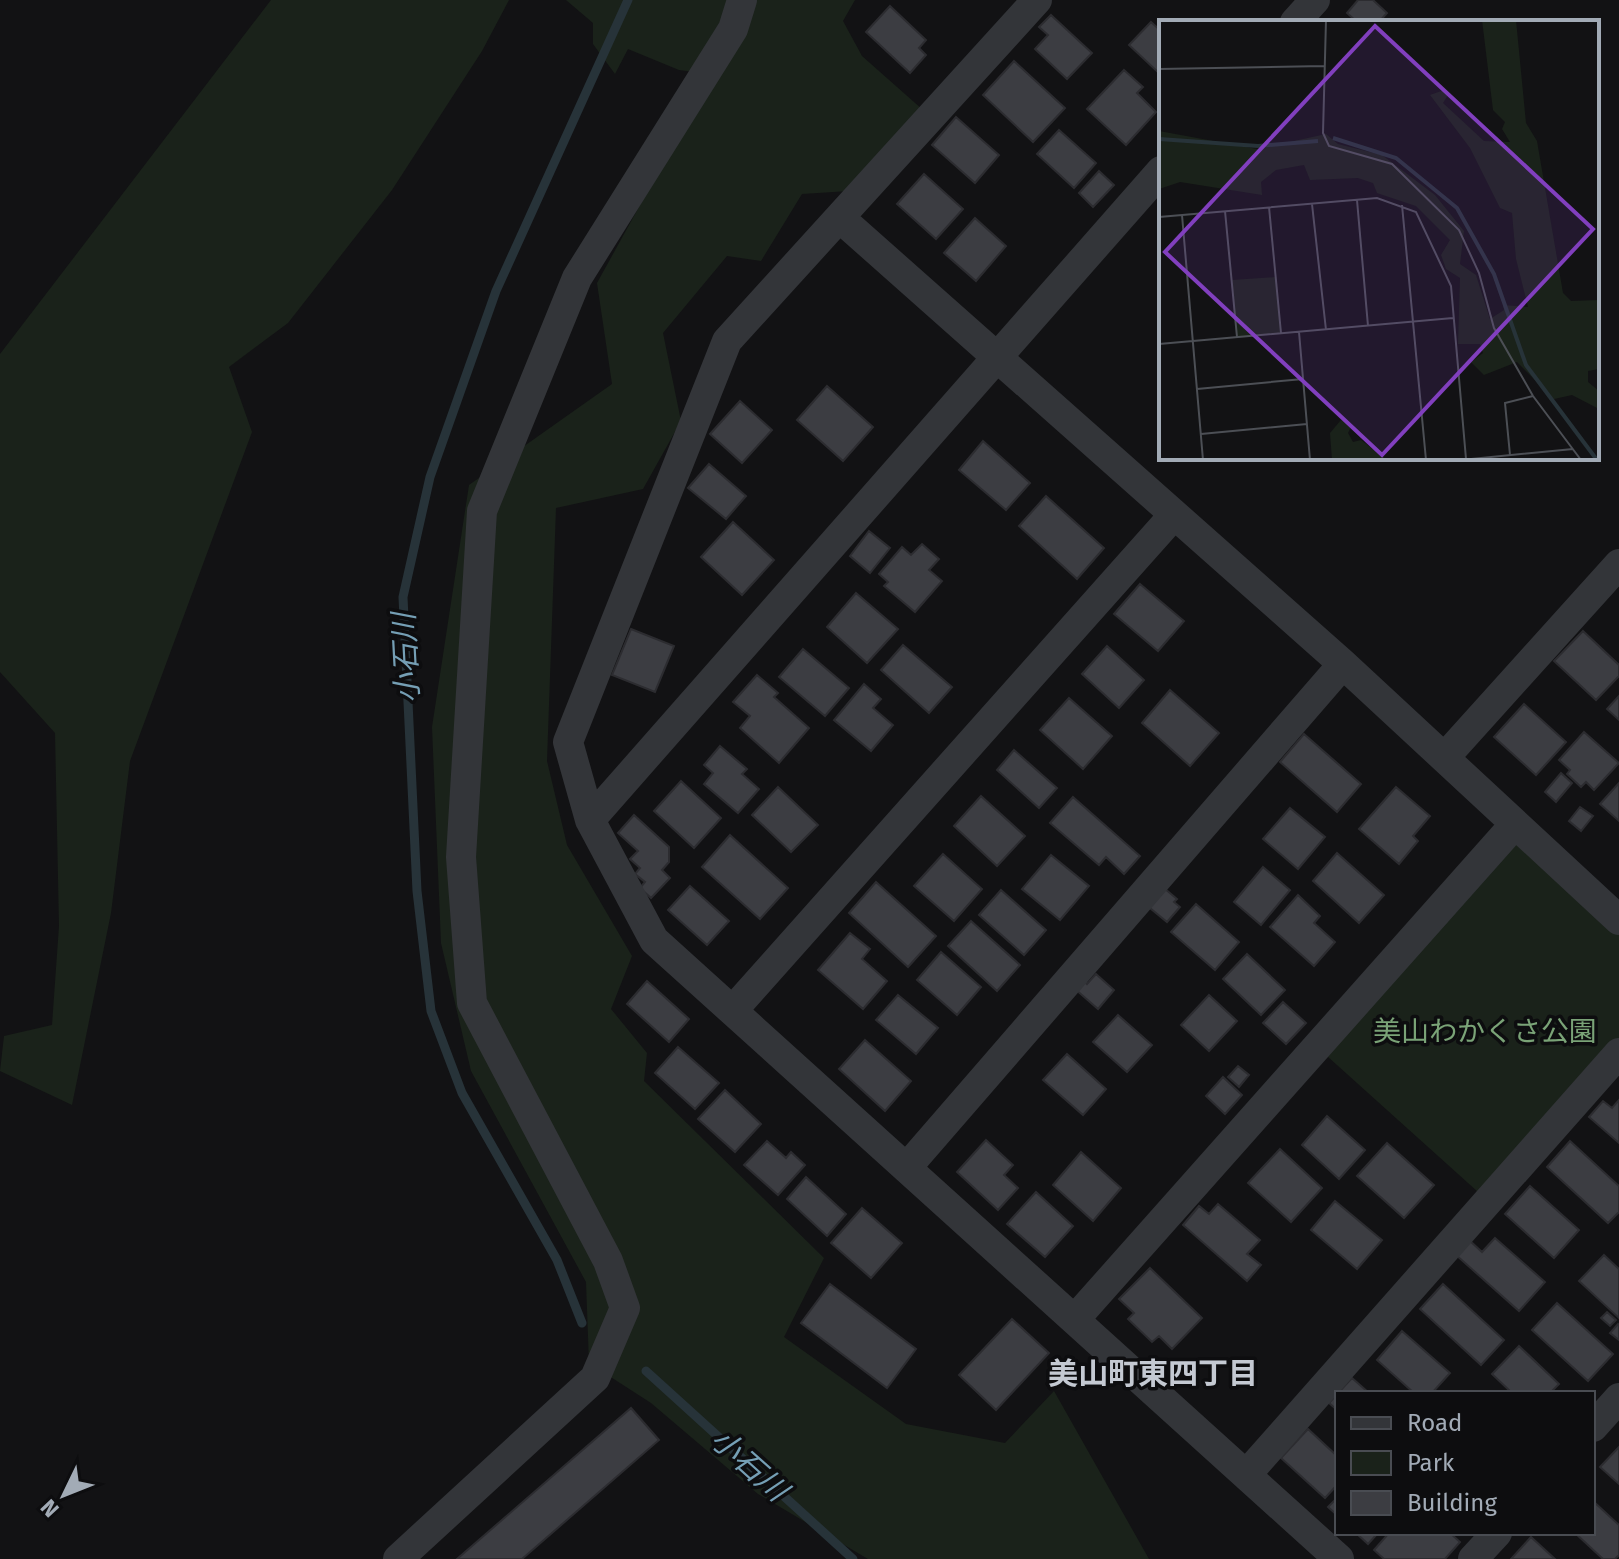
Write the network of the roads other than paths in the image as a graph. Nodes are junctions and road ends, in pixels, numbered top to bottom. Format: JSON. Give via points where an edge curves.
{"nodes":[{"id":1,"x":742,"y":0,"type":"edge"},
{"id":2,"x":1037,"y":0,"type":"edge"},
{"id":3,"x":1315,"y":0,"type":"edge"},
{"id":4,"x":1297,"y":20,"type":"edge"},
{"id":5,"x":1159,"y":173,"type":"edge"},
{"id":6,"x":840,"y":218,"type":"junction"},
{"id":7,"x":995,"y":356,"type":"junction"},
{"id":8,"x":1173,"y":516,"type":"junction"},
{"id":9,"x":1616,"y":573,"type":"edge"},
{"id":10,"x":1343,"y":664,"type":"junction"},
{"id":11,"x":1445,"y":757,"type":"junction"},
{"id":12,"x":590,"y":820,"type":"junction"},
{"id":13,"x":1515,"y":824,"type":"junction"},
{"id":14,"x":1619,"y":920,"type":"edge"},
{"id":15,"x":733,"y":1010,"type":"junction"},
{"id":16,"x":1619,"y":1053,"type":"edge"},
{"id":17,"x":908,"y":1166,"type":"junction"},
{"id":18,"x":1075,"y":1319,"type":"junction"},
{"id":19,"x":1619,"y":1398,"type":"edge"},
{"id":20,"x":1595,"y":1425,"type":"edge"},
{"id":21,"x":1246,"y":1475,"type":"junction"},
{"id":22,"x":1495,"y":1535,"type":"edge"},
{"id":23,"x":398,"y":1559,"type":"edge"},
{"id":24,"x":1339,"y":1559,"type":"edge"},
{"id":25,"x":1473,"y":1559,"type":"edge"}],
"edges":[{"from":1,"to":23,"type":"street","via":[[733,29],[577,278],[482,511],[461,857],[472,1003],[608,1261],[625,1308],[595,1378]]},
{"from":2,"to":6,"type":"street"},
{"from":3,"to":4,"type":"street"},
{"from":5,"to":7,"type":"street"},
{"from":6,"to":7,"type":"street"},
{"from":6,"to":12,"type":"street","via":[[727,341],[568,742]]},
{"from":7,"to":8,"type":"street"},
{"from":7,"to":12,"type":"street"},
{"from":8,"to":10,"type":"street"},
{"from":8,"to":15,"type":"street"},
{"from":9,"to":11,"type":"street"},
{"from":10,"to":11,"type":"street"},
{"from":10,"to":17,"type":"street"},
{"from":11,"to":13,"type":"street"},
{"from":12,"to":15,"type":"street","via":[[654,940]]},
{"from":13,"to":14,"type":"street"},
{"from":13,"to":18,"type":"street"},
{"from":15,"to":17,"type":"street"},
{"from":16,"to":21,"type":"street"},
{"from":17,"to":18,"type":"street"},
{"from":18,"to":21,"type":"street"},
{"from":19,"to":20,"type":"street"},
{"from":21,"to":24,"type":"street"},
{"from":22,"to":25,"type":"street"}]}
